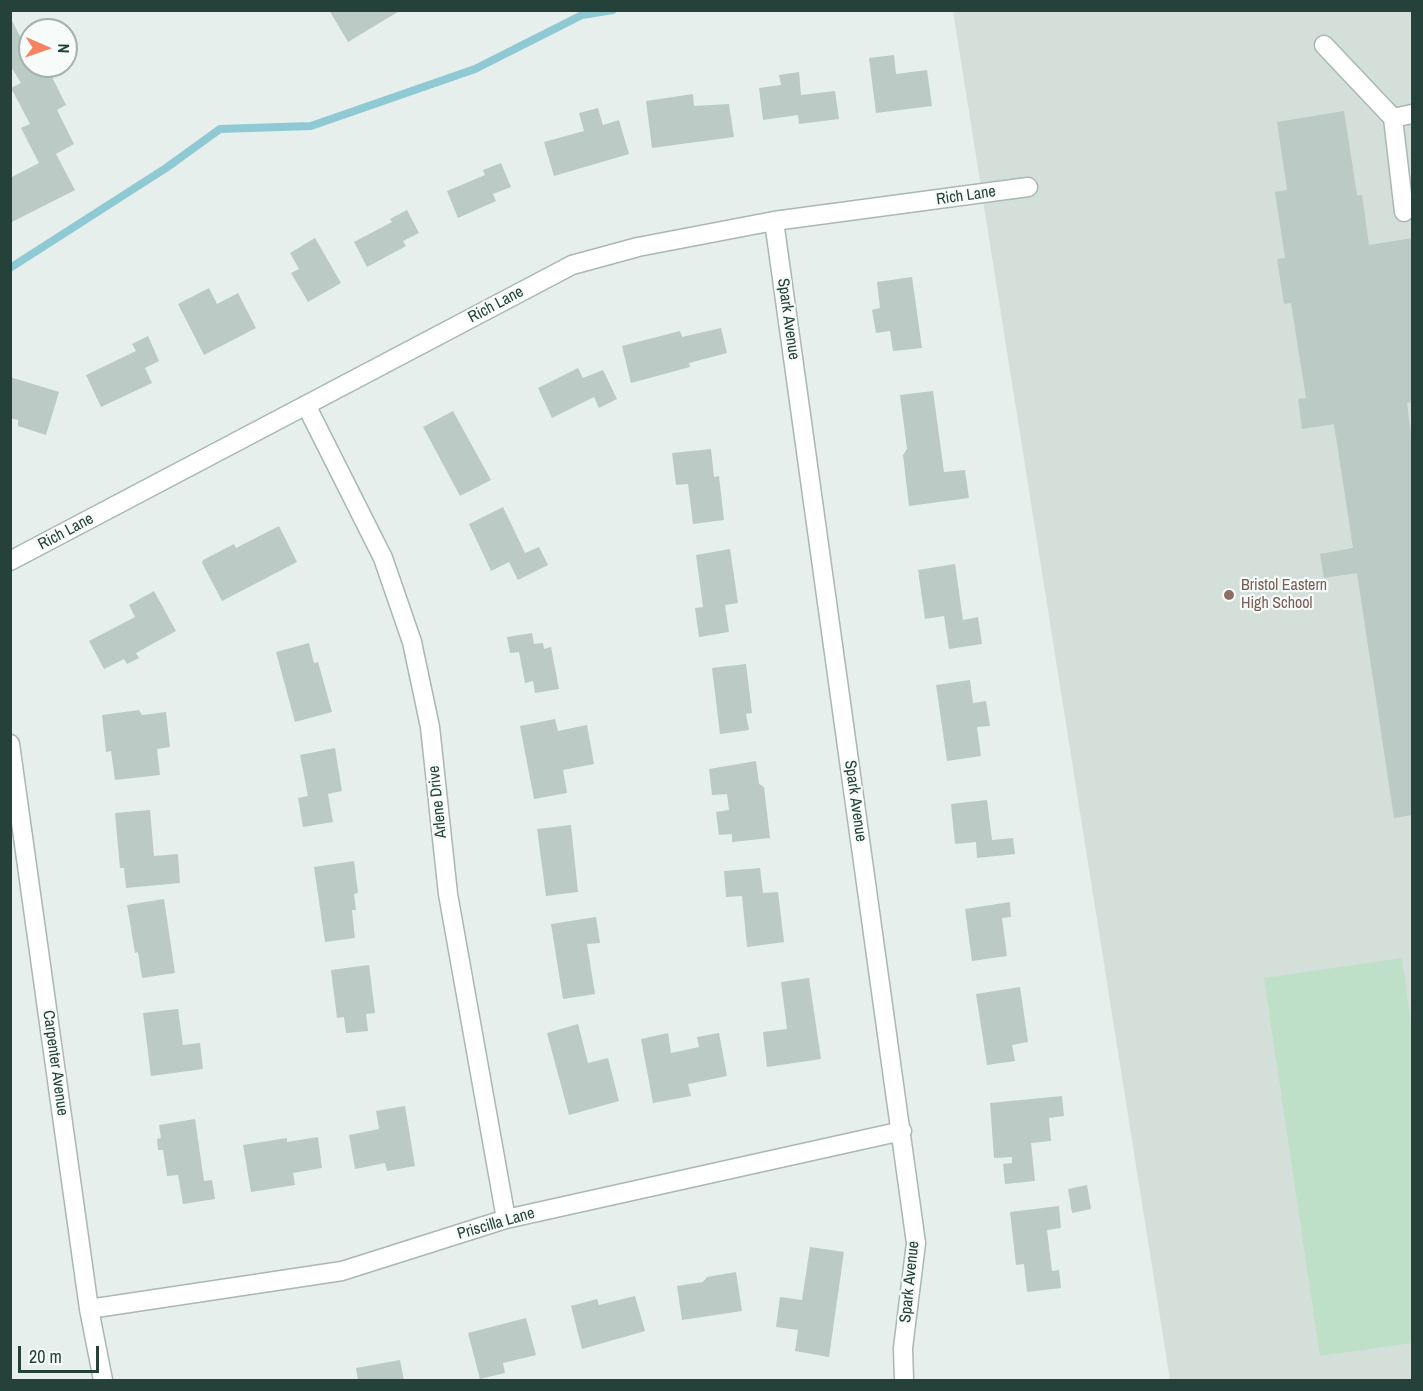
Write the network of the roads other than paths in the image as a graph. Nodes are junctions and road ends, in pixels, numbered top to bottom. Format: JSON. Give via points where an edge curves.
{"nodes":[{"id":1,"x":1323,"y":45,"type":"dead end"},
{"id":2,"x":1413,"y":114,"type":"edge"},
{"id":3,"x":1393,"y":118,"type":"junction"},
{"id":4,"x":1028,"y":187,"type":"dead end"},
{"id":5,"x":1404,"y":212,"type":"dead end"},
{"id":6,"x":774,"y":222,"type":"junction"},
{"id":7,"x":306,"y":405,"type":"junction"},
{"id":8,"x":10,"y":561,"type":"edge"},
{"id":9,"x":10,"y":744,"type":"edge"},
{"id":10,"x":902,"y":1131,"type":"junction"},
{"id":11,"x":506,"y":1219,"type":"junction"},
{"id":12,"x":89,"y":1309,"type":"junction"},
{"id":13,"x":103,"y":1380,"type":"edge"},
{"id":14,"x":904,"y":1380,"type":"edge"}],
"edges":[{"from":1,"to":3,"type":"street"},
{"from":2,"to":3,"type":"street"},
{"from":3,"to":5,"type":"street"},
{"from":4,"to":6,"type":"street","name":"Rich Lane"},
{"from":6,"to":7,"type":"street","name":"Rich Lane","via":[[638,246],[573,265]]},
{"from":6,"to":10,"type":"street","name":"Spark Avenue"},
{"from":7,"to":8,"type":"street","name":"Rich Lane"},
{"from":7,"to":11,"type":"street","name":"Arlene Drive","via":[[383,558],[412,642],[430,727],[448,894]]},
{"from":9,"to":12,"type":"street","name":"Carpenter Avenue"},
{"from":10,"to":11,"type":"street","name":"Priscilla Lane"},
{"from":10,"to":14,"type":"street","name":"Spark Avenue","via":[[916,1243],[903,1348]]},
{"from":11,"to":12,"type":"street","name":"Priscilla Lane","via":[[342,1271]]},
{"from":12,"to":13,"type":"street","name":"Carpenter Avenue"}]}
